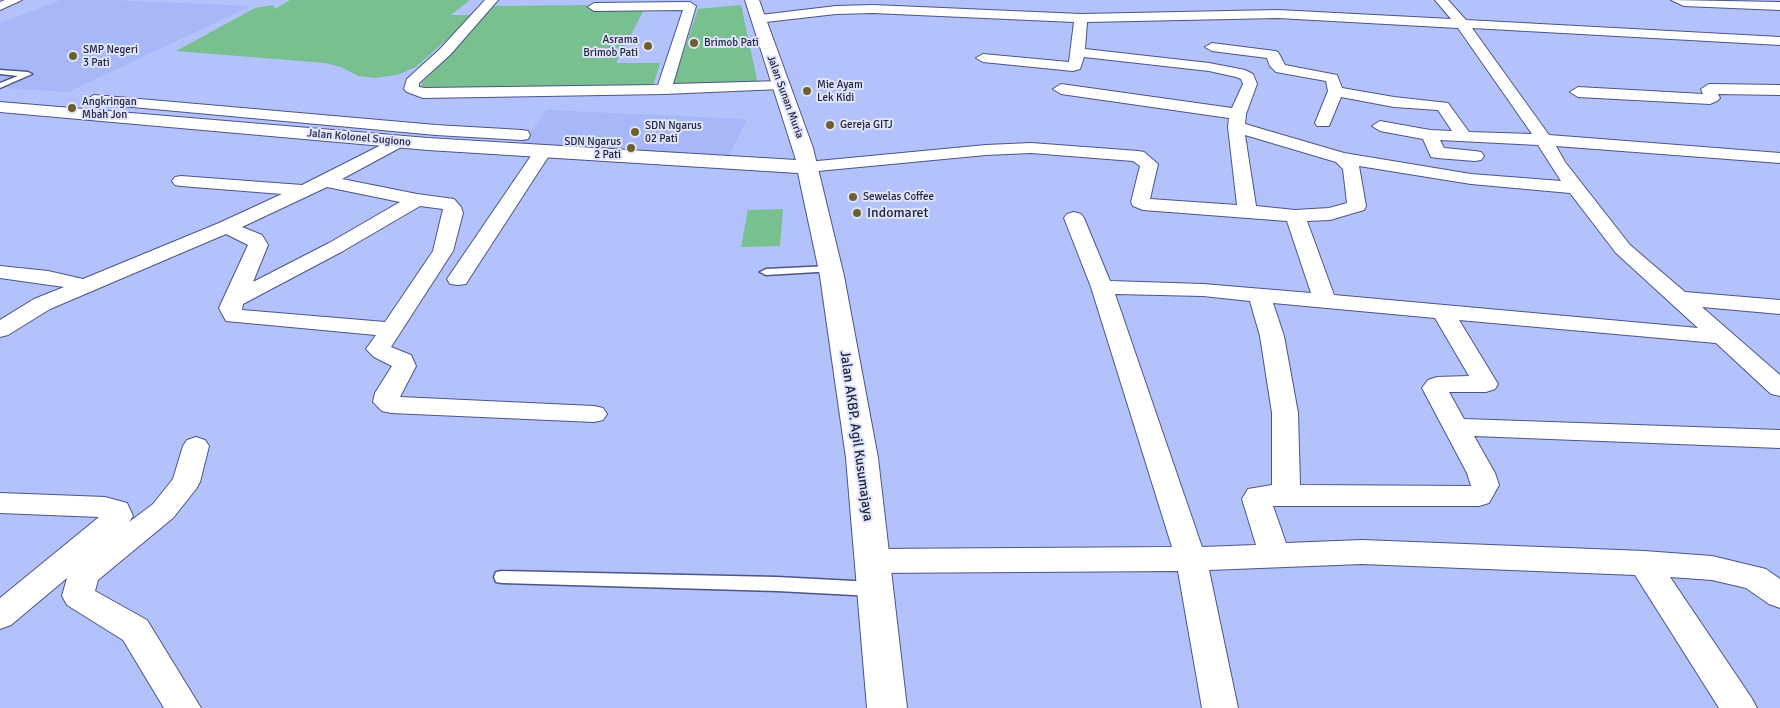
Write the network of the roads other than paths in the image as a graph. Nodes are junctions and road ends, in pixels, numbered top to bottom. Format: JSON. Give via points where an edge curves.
{"nodes":[{"id":1,"x":16,"y":0,"type":"edge"},
{"id":2,"x":492,"y":0,"type":"edge"},
{"id":3,"x":752,"y":0,"type":"edge"},
{"id":4,"x":1253,"y":0,"type":"edge"},
{"id":5,"x":1441,"y":0,"type":"edge"},
{"id":6,"x":1677,"y":0,"type":"edge"},
{"id":7,"x":912,"y":4,"type":"edge"},
{"id":8,"x":603,"y":5,"type":"edge"},
{"id":9,"x":950,"y":5,"type":"edge"},
{"id":10,"x":0,"y":6,"type":"edge"},
{"id":11,"x":1780,"y":6,"type":"edge"},
{"id":12,"x":1261,"y":14,"type":"junction"},
{"id":13,"x":1212,"y":15,"type":"junction"},
{"id":14,"x":1081,"y":18,"type":"junction"},
{"id":15,"x":757,"y":19,"type":"junction"},
{"id":16,"x":1462,"y":24,"type":"junction"},
{"id":17,"x":1780,"y":41,"type":"edge"},
{"id":18,"x":1212,"y":47,"type":"junction"},
{"id":19,"x":1077,"y":52,"type":"junction"},
{"id":20,"x":983,"y":58,"type":"dead end"},
{"id":21,"x":1209,"y":67,"type":"junction"},
{"id":22,"x":0,"y":72,"type":"edge"},
{"id":23,"x":781,"y":85,"type":"junction"},
{"id":24,"x":0,"y":86,"type":"edge"},
{"id":25,"x":664,"y":89,"type":"junction"},
{"id":26,"x":1061,"y":89,"type":"dead end"},
{"id":27,"x":1780,"y":90,"type":"edge"},
{"id":28,"x":1336,"y":92,"type":"junction"},
{"id":29,"x":1578,"y":92,"type":"dead end"},
{"id":30,"x":458,"y":93,"type":"junction"},
{"id":31,"x":94,"y":100,"type":"dead end"},
{"id":32,"x":0,"y":107,"type":"edge"},
{"id":33,"x":1237,"y":120,"type":"junction"},
{"id":34,"x":1323,"y":123,"type":"dead end"},
{"id":35,"x":1380,"y":126,"type":"dead end"},
{"id":36,"x":522,"y":135,"type":"dead end"},
{"id":37,"x":1430,"y":135,"type":"junction"},
{"id":38,"x":1464,"y":136,"type":"junction"},
{"id":39,"x":432,"y":137,"type":"junction"},
{"id":40,"x":1544,"y":140,"type":"junction"},
{"id":41,"x":399,"y":142,"type":"junction"},
{"id":42,"x":1419,"y":150,"type":"dead end"},
{"id":43,"x":543,"y":151,"type":"junction"},
{"id":44,"x":1437,"y":154,"type":"junction"},
{"id":45,"x":1475,"y":156,"type":"dead end"},
{"id":46,"x":805,"y":157,"type":"junction"},
{"id":47,"x":1342,"y":158,"type":"junction"},
{"id":48,"x":1780,"y":158,"type":"edge"},
{"id":49,"x":181,"y":181,"type":"dead end"},
{"id":50,"x":325,"y":181,"type":"junction"},
{"id":51,"x":1574,"y":188,"type":"junction"},
{"id":52,"x":304,"y":190,"type":"junction"},
{"id":53,"x":417,"y":200,"type":"junction"},
{"id":54,"x":1247,"y":211,"type":"junction"},
{"id":55,"x":1295,"y":216,"type":"junction"},
{"id":56,"x":1074,"y":218,"type":"dead end"},
{"id":57,"x":226,"y":226,"type":"junction"},
{"id":58,"x":830,"y":269,"type":"junction"},
{"id":59,"x":0,"y":272,"type":"edge"},
{"id":60,"x":766,"y":272,"type":"dead end"},
{"id":61,"x":458,"y":279,"type":"dead end"},
{"id":62,"x":82,"y":286,"type":"junction"},
{"id":63,"x":1102,"y":287,"type":"junction"},
{"id":64,"x":1259,"y":295,"type":"junction"},
{"id":65,"x":1678,"y":298,"type":"junction"},
{"id":66,"x":234,"y":300,"type":"junction"},
{"id":67,"x":1325,"y":301,"type":"junction"},
{"id":68,"x":1780,"y":308,"type":"edge"},
{"id":69,"x":1443,"y":312,"type":"junction"},
{"id":70,"x":390,"y":329,"type":"junction"},
{"id":71,"x":0,"y":330,"type":"edge"},
{"id":72,"x":1723,"y":337,"type":"junction"},
{"id":73,"x":1780,"y":388,"type":"edge"},
{"id":74,"x":594,"y":414,"type":"dead end"},
{"id":75,"x":1455,"y":427,"type":"junction"},
{"id":76,"x":1780,"y":439,"type":"edge"},
{"id":77,"x":196,"y":446,"type":"dead end"},
{"id":78,"x":1286,"y":495,"type":"junction"},
{"id":79,"x":0,"y":503,"type":"edge"},
{"id":80,"x":1275,"y":555,"type":"junction"},
{"id":81,"x":1191,"y":559,"type":"junction"},
{"id":82,"x":1644,"y":563,"type":"junction"},
{"id":83,"x":874,"y":575,"type":"junction"},
{"id":84,"x":502,"y":577,"type":"dead end"},
{"id":85,"x":1780,"y":595,"type":"edge"},
{"id":86,"x":0,"y":616,"type":"edge"},
{"id":87,"x":183,"y":708,"type":"edge"},
{"id":88,"x":887,"y":708,"type":"edge"},
{"id":89,"x":1220,"y":708,"type":"edge"},
{"id":90,"x":1738,"y":708,"type":"edge"}],
"edges":[{"from":1,"to":10,"type":"street"},
{"from":2,"to":30,"type":"street","via":[[445,52],[412,82],[412,89],[423,94]]},
{"from":3,"to":15,"type":"main road","name":"Jalan Sunan Muria"},
{"from":4,"to":12,"type":"street"},
{"from":5,"to":16,"type":"street"},
{"from":6,"to":11,"type":"street"},
{"from":7,"to":9,"type":"street"},
{"from":7,"to":15,"type":"street"},
{"from":8,"to":25,"type":"street","via":[[690,6]]},
{"from":9,"to":14,"type":"street"},
{"from":12,"to":13,"type":"street"},
{"from":12,"to":16,"type":"street"},
{"from":13,"to":14,"type":"street"},
{"from":13,"to":18,"type":"street"},
{"from":14,"to":19,"type":"street"},
{"from":15,"to":23,"type":"main road","name":"Jalan Sunan Muria"},
{"from":16,"to":17,"type":"street"},
{"from":16,"to":40,"type":"street"},
{"from":18,"to":21,"type":"street"},
{"from":18,"to":28,"type":"street","via":[[1273,55],[1281,68],[1332,78]]},
{"from":19,"to":20,"type":"street","via":[[1073,67]]},
{"from":19,"to":21,"type":"street"},
{"from":21,"to":33,"type":"street","via":[[1240,72],[1248,77],[1250,84]]},
{"from":22,"to":24,"type":"lane","via":[[28,74]]},
{"from":23,"to":25,"type":"street"},
{"from":23,"to":46,"type":"main road","name":"Jalan Sunan Muria"},
{"from":25,"to":30,"type":"street"},
{"from":26,"to":33,"type":"street"},
{"from":27,"to":29,"type":"street","via":[[1709,89],[1710,99]]},
{"from":28,"to":34,"type":"street"},
{"from":28,"to":38,"type":"street","via":[[1394,102],[1434,103],[1446,109]]},
{"from":30,"to":39,"type":"street"},
{"from":31,"to":39,"type":"street"},
{"from":32,"to":41,"type":"main road","name":"Jalan Kolonel Sugiono"},
{"from":33,"to":47,"type":"street"},
{"from":33,"to":54,"type":"street"},
{"from":35,"to":37,"type":"street"},
{"from":36,"to":39,"type":"street"},
{"from":37,"to":38,"type":"street"},
{"from":37,"to":44,"type":"street"},
{"from":38,"to":40,"type":"street"},
{"from":39,"to":41,"type":"main road","name":"Jalan Kolonel Sugiono"},
{"from":39,"to":43,"type":"main road","name":"Jalan Kolonel Sugiono"},
{"from":40,"to":48,"type":"street"},
{"from":40,"to":51,"type":"street"},
{"from":41,"to":50,"type":"street"},
{"from":42,"to":44,"type":"street"},
{"from":43,"to":46,"type":"main road","name":"Jalan Kolonel Sugiono","via":[[719,163]]},
{"from":43,"to":61,"type":"street"},
{"from":44,"to":45,"type":"street"},
{"from":46,"to":54,"type":"street","via":[[1031,148],[1138,156],[1149,164],[1140,202],[1143,205]]},
{"from":46,"to":58,"type":"main road","name":"Jalan AKBP. Agil Kusumajaya"},
{"from":47,"to":51,"type":"street","via":[[1470,179]]},
{"from":47,"to":55,"type":"street","via":[[1352,168],[1357,206],[1330,214]]},
{"from":49,"to":52,"type":"street"},
{"from":50,"to":52,"type":"street"},
{"from":50,"to":53,"type":"street"},
{"from":51,"to":65,"type":"street","via":[[1623,249]]},
{"from":52,"to":57,"type":"street"},
{"from":53,"to":66,"type":"street"},
{"from":53,"to":70,"type":"street","via":[[448,203],[453,213],[443,251]]},
{"from":54,"to":55,"type":"street"},
{"from":55,"to":67,"type":"street"},
{"from":56,"to":63,"type":"street"},
{"from":57,"to":62,"type":"street"},
{"from":57,"to":66,"type":"street","via":[[255,239],[258,246]]},
{"from":58,"to":60,"type":"lane"},
{"from":58,"to":83,"type":"main road","name":"Jalan AKBP. Agil Kusumajaya","via":[[862,458]]},
{"from":59,"to":62,"type":"street","via":[[48,277]]},
{"from":62,"to":71,"type":"street","via":[[42,304]]},
{"from":63,"to":64,"type":"street"},
{"from":63,"to":81,"type":"street"},
{"from":64,"to":67,"type":"street"},
{"from":64,"to":78,"type":"street","via":[[1272,336],[1285,413]]},
{"from":65,"to":68,"type":"street"},
{"from":65,"to":72,"type":"street"},
{"from":66,"to":70,"type":"street","via":[[230,312],[234,316]]},
{"from":67,"to":69,"type":"street"},
{"from":69,"to":72,"type":"street"},
{"from":69,"to":75,"type":"street","via":[[1486,384],[1446,384],[1434,388]]},
{"from":70,"to":74,"type":"street","via":[[378,348],[403,360],[404,366],[388,393],[386,402],[391,405]]},
{"from":72,"to":73,"type":"street"},
{"from":75,"to":76,"type":"street"},
{"from":75,"to":78,"type":"street","via":[[1481,473],[1485,485],[1479,496]]},
{"from":77,"to":87,"type":"street","via":[[186,482],[163,511],[84,574],[78,596],[135,630]]},
{"from":78,"to":80,"type":"street","via":[[1258,496],[1256,499]]},
{"from":79,"to":86,"type":"street","via":[[105,507],[116,510],[118,516]]},
{"from":80,"to":81,"type":"street"},
{"from":80,"to":82,"type":"street","via":[[1362,552]]},
{"from":81,"to":83,"type":"street"},
{"from":81,"to":89,"type":"street"},
{"from":82,"to":85,"type":"street","via":[[1712,568],[1754,578]]},
{"from":82,"to":90,"type":"street"},
{"from":83,"to":84,"type":"lane","via":[[777,584]]},
{"from":83,"to":88,"type":"main road","name":"Jalan AKBP. Agil Kusumajaya"}]}
